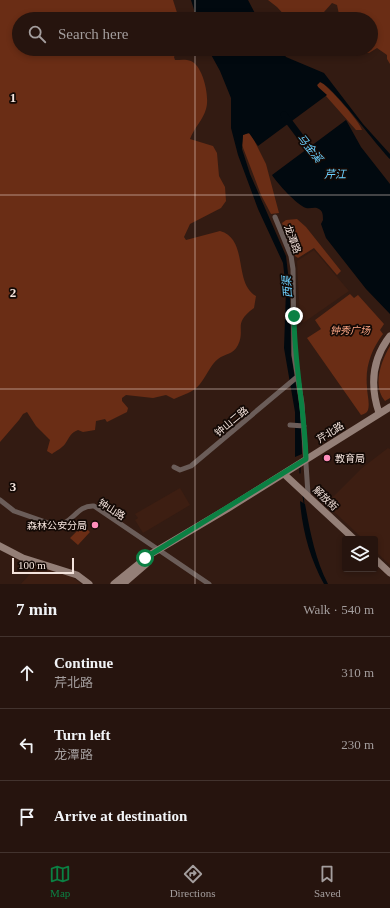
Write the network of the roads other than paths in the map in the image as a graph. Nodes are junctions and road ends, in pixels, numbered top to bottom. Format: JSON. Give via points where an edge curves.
{"nodes":[{"id":1,"x":275,"y":217,"type":"dead end"},
{"id":2,"x":390,"y":336,"type":"edge"},
{"id":3,"x":297,"y":377,"type":"junction"},
{"id":4,"x":390,"y":407,"type":"edge"},
{"id":5,"x":379,"y":413,"type":"junction"},
{"id":6,"x":290,"y":426,"type":"dead end"},
{"id":7,"x":304,"y":426,"type":"junction"},
{"id":8,"x":306,"y":459,"type":"junction"},
{"id":9,"x":174,"y":468,"type":"dead end"},
{"id":10,"x":284,"y":474,"type":"junction"},
{"id":11,"x":308,"y":494,"type":"junction"},
{"id":12,"x":0,"y":500,"type":"edge"},
{"id":13,"x":351,"y":536,"type":"edge"},
{"id":14,"x":0,"y":546,"type":"edge"},
{"id":15,"x":158,"y":551,"type":"junction"},
{"id":16,"x":378,"y":562,"type":"edge"},
{"id":17,"x":390,"y":573,"type":"edge"},
{"id":18,"x":89,"y":584,"type":"edge"},
{"id":19,"x":114,"y":584,"type":"edge"},
{"id":20,"x":123,"y":584,"type":"edge"},
{"id":21,"x":209,"y":584,"type":"edge"}],
"edges":[{"from":1,"to":3,"type":"street","name":"龙潭路","via":[[291,256],[293,269],[294,355]]},
{"from":2,"to":5,"type":"main road","via":[[378,357],[374,375],[374,394]]},
{"from":3,"to":7,"type":"street","name":"龙潭路"},
{"from":3,"to":9,"type":"street","name":"钟山二路","via":[[191,466],[180,470]]},
{"from":4,"to":5,"type":"main road","name":"芹北路"},
{"from":5,"to":8,"type":"main road","name":"芹北路"},
{"from":6,"to":7,"type":"street"},
{"from":7,"to":8,"type":"street","name":"龙潭路"},
{"from":8,"to":10,"type":"main road","name":"芹北路"},
{"from":8,"to":11,"type":"street","name":"龙潭路"},
{"from":10,"to":11,"type":"main road","name":"解放街"},
{"from":10,"to":15,"type":"main road","name":"芹北路"},
{"from":11,"to":13,"type":"main road","name":"解放街"},
{"from":12,"to":15,"type":"street","name":"钟山路","via":[[14,511],[57,526],[67,522],[79,509],[94,506]]},
{"from":14,"to":18,"type":"main road","via":[[20,556],[78,575]]},
{"from":15,"to":19,"type":"main road","name":"芹北路","via":[[145,558]]},
{"from":15,"to":20,"type":"main road","name":"芹北路"},
{"from":15,"to":21,"type":"street","name":"钟山路"},
{"from":16,"to":17,"type":"main road"}]}
